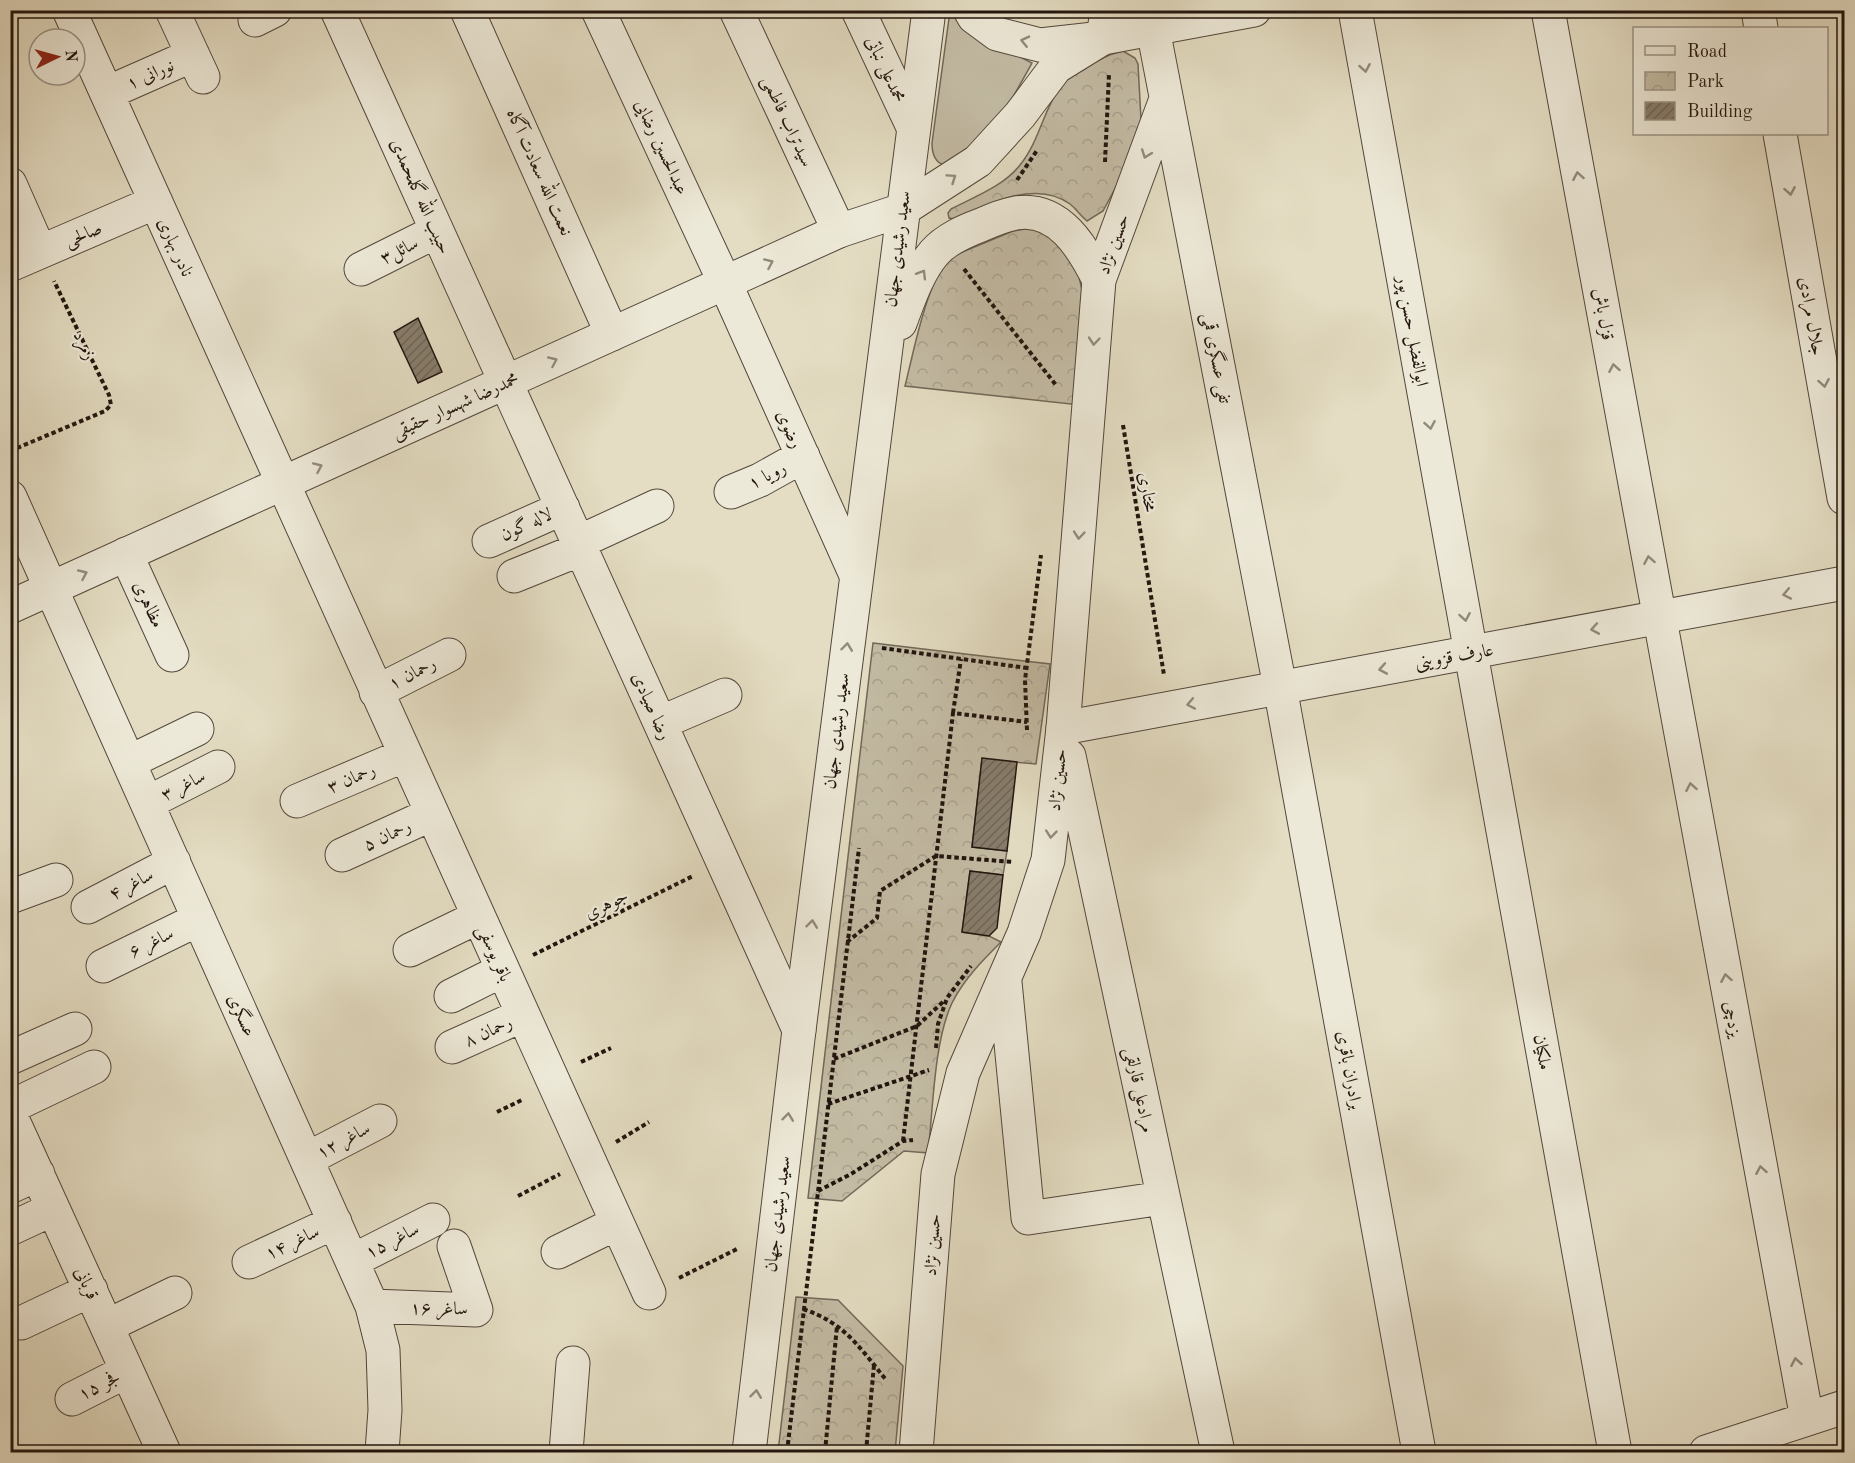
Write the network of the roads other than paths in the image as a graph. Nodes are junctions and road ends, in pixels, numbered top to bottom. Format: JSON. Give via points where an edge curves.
{"nodes":[{"id":1,"x":69,"y":10,"type":"edge"},
{"id":2,"x":172,"y":10,"type":"edge"},
{"id":3,"x":337,"y":10,"type":"edge"},
{"id":4,"x":467,"y":10,"type":"edge"},
{"id":5,"x":598,"y":10,"type":"edge"},
{"id":6,"x":736,"y":10,"type":"edge"},
{"id":7,"x":858,"y":10,"type":"edge"},
{"id":8,"x":929,"y":10,"type":"edge"},
{"id":9,"x":970,"y":10,"type":"edge"},
{"id":10,"x":1254,"y":10,"type":"edge"},
{"id":11,"x":1355,"y":10,"type":"edge"},
{"id":12,"x":1548,"y":10,"type":"edge"},
{"id":13,"x":1758,"y":10,"type":"edge"},
{"id":14,"x":1105,"y":24,"type":"edge"},
{"id":15,"x":1761,"y":27,"type":"edge"},
{"id":16,"x":1153,"y":29,"type":"junction"},
{"id":17,"x":107,"y":93,"type":"junction"},
{"id":18,"x":1166,"y":99,"type":"junction"},
{"id":19,"x":913,"y":127,"type":"junction"},
{"id":20,"x":1780,"y":135,"type":"edge"},
{"id":21,"x":10,"y":184,"type":"edge"},
{"id":22,"x":156,"y":202,"type":"junction"},
{"id":23,"x":902,"y":210,"type":"junction"},
{"id":24,"x":437,"y":231,"type":"junction"},
{"id":25,"x":839,"y":231,"type":"junction"},
{"id":26,"x":40,"y":252,"type":"junction"},
{"id":27,"x":10,"y":265,"type":"edge"},
{"id":28,"x":361,"y":269,"type":"dead end"},
{"id":29,"x":1099,"y":280,"type":"junction"},
{"id":30,"x":725,"y":282,"type":"junction"},
{"id":31,"x":612,"y":334,"type":"junction"},
{"id":32,"x":883,"y":366,"type":"junction"},
{"id":33,"x":506,"y":382,"type":"junction"},
{"id":34,"x":803,"y":456,"type":"junction"},
{"id":35,"x":282,"y":484,"type":"junction"},
{"id":36,"x":731,"y":492,"type":"dead end"},
{"id":37,"x":10,"y":497,"type":"edge"},
{"id":38,"x":1845,"y":498,"type":"edge"},
{"id":39,"x":657,"y":506,"type":"dead end"},
{"id":40,"x":563,"y":508,"type":"junction"},
{"id":41,"x":489,"y":541,"type":"dead end"},
{"id":42,"x":580,"y":546,"type":"junction"},
{"id":43,"x":126,"y":554,"type":"junction"},
{"id":44,"x":856,"y":575,"type":"junction"},
{"id":45,"x":514,"y":576,"type":"dead end"},
{"id":46,"x":1845,"y":583,"type":"edge"},
{"id":47,"x":51,"y":588,"type":"junction"},
{"id":48,"x":10,"y":607,"type":"edge"},
{"id":49,"x":1659,"y":618,"type":"junction"},
{"id":50,"x":1471,"y":652,"type":"junction"},
{"id":51,"x":172,"y":655,"type":"dead end"},
{"id":52,"x":449,"y":655,"type":"dead end"},
{"id":53,"x":1280,"y":687,"type":"junction"},
{"id":54,"x":376,"y":692,"type":"junction"},
{"id":55,"x":725,"y":695,"type":"dead end"},
{"id":56,"x":660,"y":723,"type":"junction"},
{"id":57,"x":1063,"y":728,"type":"junction"},
{"id":58,"x":197,"y":729,"type":"dead end"},
{"id":59,"x":405,"y":755,"type":"junction"},
{"id":60,"x":129,"y":762,"type":"junction"},
{"id":61,"x":218,"y":766,"type":"dead end"},
{"id":62,"x":297,"y":801,"type":"dead end"},
{"id":63,"x":147,"y":803,"type":"junction"},
{"id":64,"x":432,"y":814,"type":"junction"},
{"id":65,"x":342,"y":855,"type":"dead end"},
{"id":66,"x":174,"y":862,"type":"junction"},
{"id":67,"x":56,"y":880,"type":"dead end"},
{"id":68,"x":10,"y":897,"type":"edge"},
{"id":69,"x":88,"y":907,"type":"dead end"},
{"id":70,"x":478,"y":916,"type":"junction"},
{"id":71,"x":199,"y":919,"type":"junction"},
{"id":72,"x":410,"y":950,"type":"dead end"},
{"id":73,"x":103,"y":966,"type":"dead end"},
{"id":74,"x":503,"y":970,"type":"junction"},
{"id":75,"x":1005,"y":979,"type":"junction"},
{"id":76,"x":450,"y":996,"type":"dead end"},
{"id":77,"x":523,"y":1015,"type":"junction"},
{"id":78,"x":75,"y":1029,"type":"dead end"},
{"id":79,"x":798,"y":1030,"type":"junction"},
{"id":80,"x":452,"y":1047,"type":"dead end"},
{"id":81,"x":10,"y":1058,"type":"edge"},
{"id":82,"x":94,"y":1067,"type":"dead end"},
{"id":83,"x":10,"y":1107,"type":"edge"},
{"id":84,"x":10,"y":1114,"type":"edge"},
{"id":85,"x":380,"y":1121,"type":"dead end"},
{"id":86,"x":307,"y":1160,"type":"junction"},
{"id":87,"x":24,"y":1181,"type":"edge"},
{"id":88,"x":1163,"y":1198,"type":"junction"},
{"id":89,"x":53,"y":1209,"type":"junction"},
{"id":90,"x":433,"y":1220,"type":"dead end"},
{"id":91,"x":335,"y":1222,"type":"junction"},
{"id":92,"x":617,"y":1223,"type":"junction"},
{"id":93,"x":10,"y":1229,"type":"edge"},
{"id":94,"x":454,"y":1246,"type":"dead end"},
{"id":95,"x":558,"y":1252,"type":"dead end"},
{"id":96,"x":352,"y":1261,"type":"junction"},
{"id":97,"x":249,"y":1262,"type":"dead end"},
{"id":98,"x":91,"y":1290,"type":"junction"},
{"id":99,"x":175,"y":1293,"type":"dead end"},
{"id":100,"x":649,"y":1293,"type":"road end"},
{"id":101,"x":372,"y":1306,"type":"junction"},
{"id":102,"x":21,"y":1323,"type":"dead end"},
{"id":103,"x":107,"y":1326,"type":"junction"},
{"id":104,"x":573,"y":1363,"type":"dead end"},
{"id":105,"x":127,"y":1371,"type":"junction"},
{"id":106,"x":72,"y":1399,"type":"dead end"},
{"id":107,"x":1833,"y":1416,"type":"edge"},
{"id":108,"x":157,"y":1450,"type":"edge"},
{"id":109,"x":382,"y":1452,"type":"edge"},
{"id":110,"x":566,"y":1452,"type":"edge"},
{"id":111,"x":749,"y":1452,"type":"edge"},
{"id":112,"x":916,"y":1452,"type":"edge"},
{"id":113,"x":1218,"y":1452,"type":"edge"},
{"id":114,"x":1419,"y":1452,"type":"edge"},
{"id":115,"x":1615,"y":1452,"type":"edge"},
{"id":116,"x":1706,"y":1452,"type":"edge"}],
"edges":[{"from":1,"to":17,"type":"street","name":"نادر بهاری"},
{"from":2,"to":17,"type":"street","name":"نورانی ۱","via":[[198,66]]},
{"from":3,"to":24,"type":"street","name":"حبیب الله گلمحمدی"},
{"from":4,"to":31,"type":"street","name":"نعمت الله سعادت آگاه"},
{"from":5,"to":30,"type":"street","name":"عبدالحسین رضایی"},
{"from":6,"to":25,"type":"street","name":"سیدتراب فاطمی"},
{"from":7,"to":19,"type":"street","name":"محمدعلی نباتی"},
{"from":8,"to":19,"type":"street","name":"سعید رشیدی جهان"},
{"from":14,"to":9,"type":"street","one_way":true,"via":[[1040,45],[997,34]]},
{"from":10,"to":16,"type":"street"},
{"from":11,"to":50,"type":"street","name":"ابوالفضل حسن پور","one_way":true},
{"from":49,"to":12,"type":"street","name":"قزل باش","one_way":true},
{"from":13,"to":15,"type":"street"},
{"from":14,"to":16,"type":"street"},
{"from":23,"to":14,"type":"street","name":"محمدرضا شهسوار حقیقی","one_way":true,"via":[[978,160],[1020,115],[1056,67]]},
{"from":16,"to":18,"type":"street","name":"تفی عسگری قمی"},
{"from":17,"to":22,"type":"street","name":"نادر بهاری"},
{"from":18,"to":29,"type":"street","name":"حسین نژاد","one_way":true},
{"from":18,"to":53,"type":"street","name":"تفی عسگری قمی"},
{"from":19,"to":23,"type":"street","name":"سعید رشیدی جهان"},
{"from":20,"to":38,"type":"street","name":"جلال مرادی","one_way":true},
{"from":21,"to":26,"type":"street"},
{"from":22,"to":26,"type":"street","name":"صالحی"},
{"from":22,"to":35,"type":"street","name":"نادر بهاری"},
{"from":23,"to":25,"type":"street","name":"محمدرضا شهسوار حقیقی"},
{"from":23,"to":32,"type":"street","name":"سعید رشیدی جهان"},
{"from":24,"to":28,"type":"street","name":"سائل۳"},
{"from":24,"to":33,"type":"street","name":"حبیب الله گلمحمدی"},
{"from":30,"to":25,"type":"street","name":"محمدرضا شهسوار حقیقی","one_way":true},
{"from":26,"to":27,"type":"street","name":"صالحی"},
{"from":32,"to":29,"type":"street","one_way":true,"via":[[914,286],[935,252],[961,233],[990,221],[1017,213],[1036,213],[1062,225],[1083,248]]},
{"from":29,"to":57,"type":"street","name":"حسین نژاد","one_way":true},
{"from":30,"to":31,"type":"street","name":"محمدرضا شهسوار حقیقی"},
{"from":30,"to":34,"type":"street","name":"رضوی"},
{"from":33,"to":31,"type":"street","name":"محمدرضا شهسوار حقیقی","one_way":true},
{"from":32,"to":44,"type":"street","name":"سعید رشیدی جهان"},
{"from":35,"to":33,"type":"street","name":"محمدرضا شهسوار حقیقی","one_way":true},
{"from":33,"to":40,"type":"street","name":"رضا صیادی"},
{"from":34,"to":36,"type":"street","name":"رویا ۱"},
{"from":34,"to":44,"type":"street","name":"رضوی"},
{"from":35,"to":43,"type":"street","name":"محمدرضا شهسوار حقیقی"},
{"from":35,"to":54,"type":"street","name":"باقر یوسفی"},
{"from":37,"to":47,"type":"street","name":"عسگری"},
{"from":39,"to":42,"type":"street"},
{"from":40,"to":41,"type":"street","name":"لاله گون"},
{"from":40,"to":42,"type":"street","name":"رضا صیادی"},
{"from":42,"to":45,"type":"street"},
{"from":42,"to":56,"type":"street","name":"رضا صیادی"},
{"from":47,"to":43,"type":"street","name":"محمدرضا شهسوار حقیقی","one_way":true},
{"from":43,"to":51,"type":"street","name":"مظاهری"},
{"from":79,"to":44,"type":"street","name":"سعید رشیدی جهان","one_way":true},
{"from":46,"to":49,"type":"street","name":"عارف قزوینی","one_way":true},
{"from":47,"to":48,"type":"street","name":"محمدرضا شهسوار حقیقی"},
{"from":47,"to":60,"type":"street","name":"عسگری"},
{"from":49,"to":50,"type":"street","name":"عارف قزوینی","one_way":true},
{"from":107,"to":49,"type":"street","name":"یزدچی","one_way":true},
{"from":50,"to":53,"type":"street","name":"عارف قزوینی","one_way":true},
{"from":50,"to":115,"type":"street","name":"ملکیان"},
{"from":52,"to":54,"type":"street","name":"رحمان ۱"},
{"from":53,"to":57,"type":"street","name":"عارف قزوینی","one_way":true},
{"from":53,"to":114,"type":"street","name":"برادران باقری"},
{"from":54,"to":59,"type":"street","name":"باقر یوسفی"},
{"from":55,"to":56,"type":"street"},
{"from":56,"to":79,"type":"street","name":"رضا صیادی"},
{"from":57,"to":75,"type":"street","name":"حسین نژاد","one_way":true,"via":[[1048,860]]},
{"from":57,"to":88,"type":"street","name":"مرادعلی قارلقی"},
{"from":58,"to":60,"type":"street"},
{"from":59,"to":62,"type":"street","name":"رحمان ۳"},
{"from":59,"to":64,"type":"street","name":"باقر یوسفی"},
{"from":60,"to":63,"type":"street","name":"عسگری"},
{"from":61,"to":63,"type":"street","name":"ساغر ۳"},
{"from":63,"to":66,"type":"street","name":"عسگری"},
{"from":64,"to":65,"type":"street","name":"رحمان ۵"},
{"from":64,"to":70,"type":"street","name":"باقر یوسفی"},
{"from":66,"to":69,"type":"street","name":"ساغر ۴"},
{"from":66,"to":71,"type":"street","name":"عسگری"},
{"from":67,"to":68,"type":"street"},
{"from":70,"to":72,"type":"street"},
{"from":70,"to":74,"type":"street","name":"باقر یوسفی"},
{"from":71,"to":73,"type":"street","name":"ساغر ۶"},
{"from":71,"to":86,"type":"street","name":"عسگری"},
{"from":74,"to":76,"type":"street"},
{"from":74,"to":77,"type":"street","name":"باقر یوسفی"},
{"from":75,"to":88,"type":"street","via":[[1028,1218]]},
{"from":75,"to":112,"type":"street","name":"حسین نژاد","via":[[963,1073],[938,1174]]},
{"from":77,"to":80,"type":"street","name":"رحمان ۸"},
{"from":77,"to":92,"type":"street","name":"باقر یوسفی"},
{"from":78,"to":81,"type":"street"},
{"from":111,"to":79,"type":"street","name":"سعید رشیدی جهان","one_way":true},
{"from":82,"to":83,"type":"street"},
{"from":84,"to":87,"type":"street","name":"قربانی"},
{"from":85,"to":86,"type":"street","name":"ساغر ۱۲"},
{"from":86,"to":91,"type":"street","name":"عسگری"},
{"from":87,"to":89,"type":"street","name":"قربانی"},
{"from":88,"to":113,"type":"street","name":"مرادعلی قارلقی"},
{"from":89,"to":93,"type":"street"},
{"from":89,"to":98,"type":"street","name":"قربانی"},
{"from":90,"to":96,"type":"street","name":"ساغر ۱۵"},
{"from":91,"to":96,"type":"street","name":"عسگری"},
{"from":91,"to":97,"type":"street","name":"ساغر ۱۴"},
{"from":92,"to":95,"type":"street"},
{"from":92,"to":100,"type":"street","name":"باقر یوسفی"},
{"from":94,"to":101,"type":"street","name":"ساغر ۱۶","via":[[476,1310]]},
{"from":96,"to":101,"type":"street","name":"عسگری"},
{"from":98,"to":102,"type":"street"},
{"from":98,"to":103,"type":"street","name":"قربانی"},
{"from":99,"to":103,"type":"street"},
{"from":101,"to":109,"type":"street","name":"عسگری","via":[[383,1350]]},
{"from":103,"to":105,"type":"street","name":"قربانی"},
{"from":104,"to":110,"type":"street"},
{"from":105,"to":106,"type":"street","name":"فجر ۱۵"},
{"from":105,"to":108,"type":"street","name":"قربانی"},
{"from":107,"to":116,"type":"street"}]}
